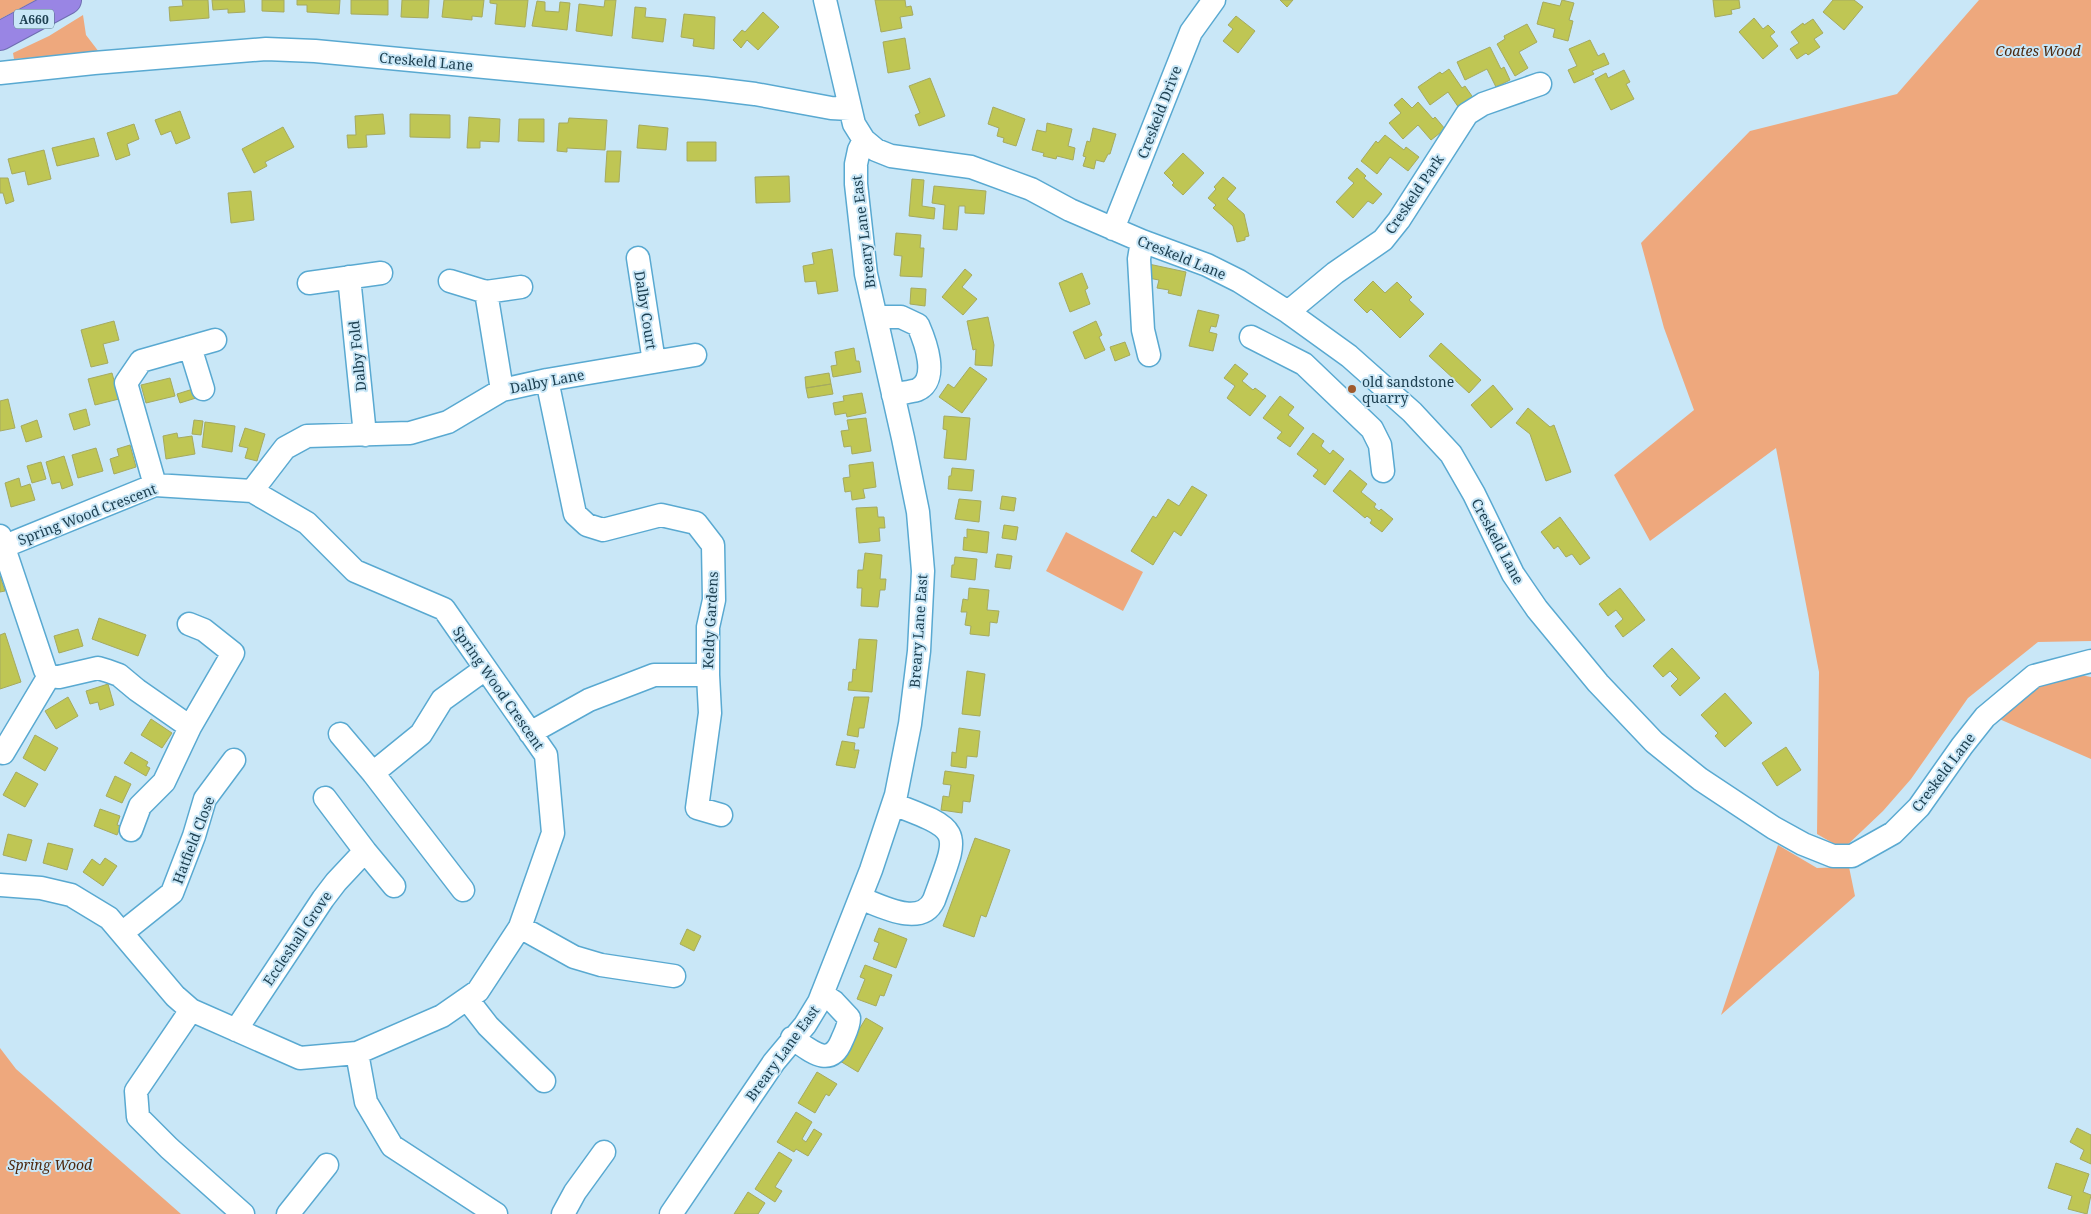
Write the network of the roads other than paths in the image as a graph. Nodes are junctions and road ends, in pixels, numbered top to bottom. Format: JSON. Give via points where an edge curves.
{"nodes":[{"id":1,"x":67,"y":0,"type":"edge"},
{"id":2,"x":824,"y":0,"type":"edge"},
{"id":3,"x":1214,"y":0,"type":"edge"},
{"id":4,"x":0,"y":36,"type":"edge"},
{"id":5,"x":0,"y":73,"type":"edge"},
{"id":6,"x":1540,"y":84,"type":"dead end"},
{"id":7,"x":850,"y":109,"type":"junction"},
{"id":8,"x":864,"y":140,"type":"junction"},
{"id":9,"x":1113,"y":229,"type":"junction"},
{"id":10,"x":1142,"y":241,"type":"junction"},
{"id":11,"x":638,"y":258,"type":"dead end"},
{"id":12,"x":381,"y":273,"type":"dead end"},
{"id":13,"x":349,"y":277,"type":"junction"},
{"id":14,"x":450,"y":281,"type":"dead end"},
{"id":15,"x":309,"y":283,"type":"dead end"},
{"id":16,"x":520,"y":287,"type":"dead end"},
{"id":17,"x":486,"y":292,"type":"junction"},
{"id":18,"x":1288,"y":312,"type":"junction"},
{"id":19,"x":876,"y":317,"type":"junction"},
{"id":20,"x":1251,"y":337,"type":"dead end"},
{"id":21,"x":1325,"y":339,"type":"junction"},
{"id":22,"x":215,"y":340,"type":"dead end"},
{"id":23,"x":190,"y":348,"type":"junction"},
{"id":24,"x":695,"y":355,"type":"dead end"},
{"id":25,"x":1150,"y":355,"type":"dead end"},
{"id":26,"x":654,"y":362,"type":"junction"},
{"id":27,"x":1304,"y":364,"type":"junction"},
{"id":28,"x":547,"y":380,"type":"junction"},
{"id":29,"x":203,"y":389,"type":"dead end"},
{"id":30,"x":502,"y":390,"type":"junction"},
{"id":31,"x":893,"y":395,"type":"junction"},
{"id":32,"x":365,"y":435,"type":"junction"},
{"id":33,"x":1383,"y":471,"type":"dead end"},
{"id":34,"x":155,"y":485,"type":"junction"},
{"id":35,"x":252,"y":491,"type":"junction"},
{"id":36,"x":1,"y":544,"type":"edge"},
{"id":37,"x":189,"y":624,"type":"dead end"},
{"id":38,"x":2091,"y":661,"type":"edge"},
{"id":39,"x":486,"y":669,"type":"junction"},
{"id":40,"x":49,"y":676,"type":"junction"},
{"id":41,"x":708,"y":676,"type":"junction"},
{"id":42,"x":190,"y":727,"type":"junction"},
{"id":43,"x":530,"y":733,"type":"junction"},
{"id":44,"x":340,"y":734,"type":"dead end"},
{"id":45,"x":3,"y":753,"type":"dead end"},
{"id":46,"x":234,"y":760,"type":"dead end"},
{"id":47,"x":373,"y":773,"type":"junction"},
{"id":48,"x":326,"y":798,"type":"dead end"},
{"id":49,"x":893,"y":804,"type":"junction"},
{"id":50,"x":721,"y":815,"type":"dead end"},
{"id":51,"x":130,"y":830,"type":"dead end"},
{"id":52,"x":365,"y":851,"type":"junction"},
{"id":53,"x":0,"y":885,"type":"edge"},
{"id":54,"x":394,"y":886,"type":"dead end"},
{"id":55,"x":463,"y":890,"type":"dead end"},
{"id":56,"x":860,"y":898,"type":"junction"},
{"id":57,"x":520,"y":926,"type":"junction"},
{"id":58,"x":122,"y":933,"type":"junction"},
{"id":59,"x":674,"y":976,"type":"dead end"},
{"id":60,"x":822,"y":994,"type":"junction"},
{"id":61,"x":467,"y":999,"type":"junction"},
{"id":62,"x":191,"y":1010,"type":"junction"},
{"id":63,"x":236,"y":1030,"type":"junction"},
{"id":64,"x":792,"y":1038,"type":"junction"},
{"id":65,"x":357,"y":1053,"type":"junction"},
{"id":66,"x":544,"y":1081,"type":"dead end"},
{"id":67,"x":604,"y":1152,"type":"dead end"},
{"id":68,"x":327,"y":1165,"type":"dead end"},
{"id":69,"x":242,"y":1214,"type":"edge"},
{"id":70,"x":288,"y":1214,"type":"edge"},
{"id":71,"x":496,"y":1214,"type":"edge"},
{"id":72,"x":563,"y":1214,"type":"edge"},
{"id":73,"x":671,"y":1214,"type":"edge"}],
"edges":[{"from":1,"to":4,"type":"highway","number":"A660"},
{"from":2,"to":7,"type":"street"},
{"from":3,"to":9,"type":"street","name":"Creskeld Drive","via":[[1191,32]]},
{"from":5,"to":7,"type":"street","name":"Creskeld Lane","via":[[266,50],[315,51],[706,88]]},
{"from":6,"to":18,"type":"street","name":"Creskeld Park","via":[[1483,104],[1467,114],[1383,240],[1315,288]]},
{"from":7,"to":8,"type":"street","via":[[854,124]]},
{"from":8,"to":9,"type":"street","name":"Creskeld Lane","via":[[891,156],[971,167],[1031,189]]},
{"from":8,"to":19,"type":"street","name":"Breary Lane East","via":[[856,164],[857,202],[866,274]]},
{"from":9,"to":10,"type":"street","name":"Creskeld Lane"},
{"from":10,"to":18,"type":"street","name":"Creskeld Lane","via":[[1207,264]]},
{"from":10,"to":25,"type":"street","via":[[1139,259],[1143,330]]},
{"from":11,"to":26,"type":"street","name":"Dalby Court"},
{"from":12,"to":13,"type":"street"},
{"from":13,"to":15,"type":"street"},
{"from":13,"to":32,"type":"street","name":"Dalby Fold"},
{"from":14,"to":17,"type":"street"},
{"from":16,"to":17,"type":"street"},
{"from":17,"to":30,"type":"street"},
{"from":18,"to":21,"type":"street","name":"Creskeld Lane"},
{"from":19,"to":31,"type":"street","name":"Breary Lane East"},
{"from":19,"to":31,"type":"street","via":[[901,317],[918,325],[929,352],[928,377],[918,389]]},
{"from":20,"to":27,"type":"street"},
{"from":21,"to":27,"type":"street"},
{"from":21,"to":38,"type":"street","name":"Creskeld Lane","via":[[1376,378],[1451,454],[1513,574],[1537,609],[1616,702],[1654,742],[1700,779],[1803,844],[1832,856],[1852,856],[1893,833],[1919,807],[1985,718],[2034,676]]},
{"from":22,"to":23,"type":"street"},
{"from":23,"to":29,"type":"street"},
{"from":23,"to":34,"type":"street","via":[[141,361],[126,383]]},
{"from":24,"to":26,"type":"street","name":"Dalby Lane"},
{"from":26,"to":28,"type":"street","name":"Dalby Lane"},
{"from":27,"to":33,"type":"street","via":[[1372,429],[1380,445]]},
{"from":28,"to":30,"type":"street","name":"Dalby Lane"},
{"from":28,"to":41,"type":"street","name":"Keldy Gardens","via":[[574,514],[587,525],[603,530],[661,515],[696,523],[712,546],[714,600],[708,626]]},
{"from":30,"to":32,"type":"street","name":"Dalby Lane","via":[[448,422],[410,434]]},
{"from":31,"to":49,"type":"street","name":"Breary Lane East","via":[[918,512],[923,571],[919,651],[910,724]]},
{"from":32,"to":35,"type":"street","name":"Dalby Lane","via":[[307,436],[285,448]]},
{"from":34,"to":35,"type":"street","name":"Spring Wood Crescent"},
{"from":34,"to":36,"type":"street","name":"Spring Wood Crescent"},
{"from":35,"to":39,"type":"street","name":"Spring Wood Crescent","via":[[307,523],[355,571],[444,609]]},
{"from":36,"to":40,"type":"street"},
{"from":37,"to":42,"type":"street","via":[[204,630],[233,653]]},
{"from":39,"to":43,"type":"street","name":"Spring Wood Crescent"},
{"from":39,"to":47,"type":"street","via":[[442,700],[421,734]]},
{"from":40,"to":42,"type":"street","via":[[59,677],[98,668],[108,671],[119,675]]},
{"from":40,"to":45,"type":"street"},
{"from":41,"to":43,"type":"street","via":[[654,675],[589,700]]},
{"from":41,"to":50,"type":"street","name":"Keldy Gardens","via":[[710,713],[689,805]]},
{"from":42,"to":51,"type":"street","via":[[164,782],[140,806]]},
{"from":43,"to":57,"type":"street","name":"Spring Wood Crescent","via":[[546,755],[553,833]]},
{"from":44,"to":47,"type":"street"},
{"from":46,"to":58,"type":"street","name":"Hatfield Close","via":[[205,799],[172,893]]},
{"from":47,"to":55,"type":"street"},
{"from":48,"to":52,"type":"street"},
{"from":49,"to":56,"type":"street","name":"Breary Lane East"},
{"from":49,"to":56,"type":"street","via":[[941,825],[953,841],[952,851],[934,900],[923,913],[906,914]]},
{"from":52,"to":54,"type":"street"},
{"from":52,"to":63,"type":"street","name":"Eccleshall Grove","via":[[323,899]]},
{"from":53,"to":58,"type":"street","name":"Spring Wood Crescent","via":[[41,888],[71,895],[109,918]]},
{"from":56,"to":60,"type":"street","name":"Breary Lane East"},
{"from":57,"to":59,"type":"street","via":[[574,957],[601,965]]},
{"from":57,"to":61,"type":"street","name":"Spring Wood Crescent","via":[[478,991]]},
{"from":58,"to":62,"type":"street","name":"Spring Wood Crescent","via":[[175,996]]},
{"from":60,"to":64,"type":"street","name":"Breary Lane East","via":[[805,1025]]},
{"from":60,"to":64,"type":"street","via":[[849,1018],[838,1051],[823,1056]]},
{"from":61,"to":65,"type":"street","name":"Spring Wood Crescent","via":[[442,1016]]},
{"from":61,"to":66,"type":"street","via":[[488,1026]]},
{"from":62,"to":63,"type":"street","name":"Spring Wood Crescent"},
{"from":62,"to":69,"type":"street","via":[[136,1091],[138,1117]]},
{"from":63,"to":65,"type":"street","name":"Spring Wood Crescent","via":[[300,1058]]},
{"from":64,"to":73,"type":"street","name":"Breary Lane East"},
{"from":65,"to":71,"type":"street","via":[[366,1102],[392,1146]]},
{"from":67,"to":72,"type":"street"},
{"from":68,"to":70,"type":"street"}]}
